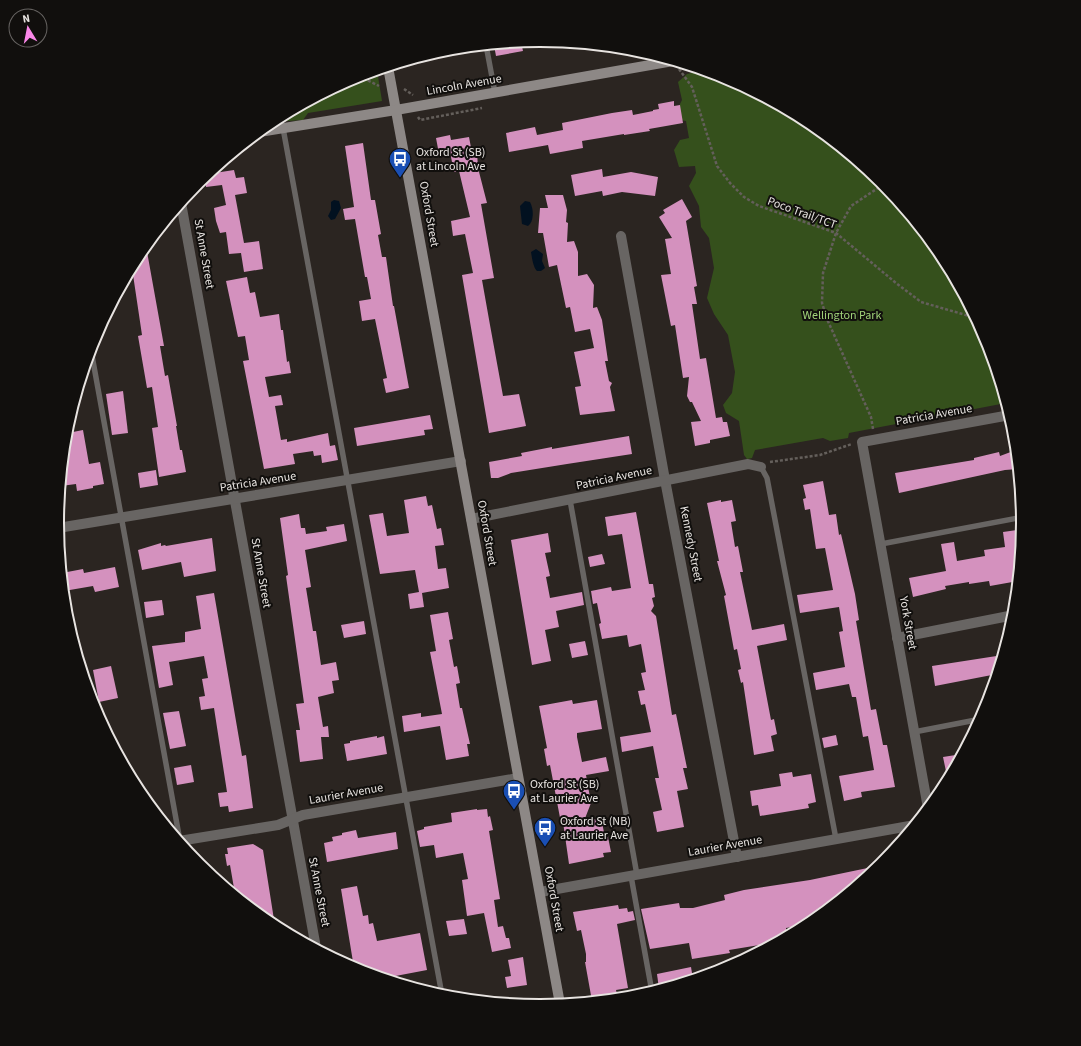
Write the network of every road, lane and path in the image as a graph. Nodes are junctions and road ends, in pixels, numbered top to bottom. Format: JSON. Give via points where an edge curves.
{"nodes":[{"id":1,"x":487,"y":50,"type":"edge"},
{"id":2,"x":663,"y":63,"type":"edge"},
{"id":3,"x":680,"y":70,"type":"dead end"},
{"id":4,"x":389,"y":71,"type":"edge"},
{"id":5,"x":367,"y":80,"type":"edge"},
{"id":6,"x":380,"y":88,"type":"dead end"},
{"id":7,"x":404,"y":89,"type":"dead end"},
{"id":8,"x":495,"y":93,"type":"junction"},
{"id":9,"x":414,"y":96,"type":"dead end"},
{"id":10,"x":396,"y":110,"type":"junction"},
{"id":11,"x":283,"y":128,"type":"junction"},
{"id":12,"x":272,"y":130,"type":"edge"},
{"id":13,"x":879,"y":188,"type":"edge"},
{"id":14,"x":182,"y":210,"type":"edge"},
{"id":15,"x":836,"y":233,"type":"junction"},
{"id":16,"x":621,"y":236,"type":"dead end"},
{"id":17,"x":969,"y":316,"type":"edge"},
{"id":18,"x":93,"y":362,"type":"edge"},
{"id":19,"x":1004,"y":415,"type":"edge"},
{"id":20,"x":875,"y":439,"type":"junction"},
{"id":21,"x":862,"y":442,"type":"junction"},
{"id":22,"x":462,"y":461,"type":"junction"},
{"id":23,"x":761,"y":467,"type":"junction"},
{"id":24,"x":665,"y":480,"type":"junction"},
{"id":25,"x":347,"y":481,"type":"junction"},
{"id":26,"x":234,"y":499,"type":"junction"},
{"id":27,"x":570,"y":500,"type":"junction"},
{"id":28,"x":120,"y":518,"type":"junction"},
{"id":29,"x":1016,"y":518,"type":"edge"},
{"id":30,"x":471,"y":519,"type":"junction"},
{"id":31,"x":64,"y":527,"type":"edge"},
{"id":32,"x":881,"y":544,"type":"junction"},
{"id":33,"x":1007,"y":616,"type":"edge"},
{"id":34,"x":897,"y":638,"type":"junction"},
{"id":35,"x":973,"y":721,"type":"edge"},
{"id":36,"x":914,"y":732,"type":"junction"},
{"id":37,"x":518,"y":778,"type":"junction"},
{"id":38,"x":406,"y":797,"type":"junction"},
{"id":39,"x":927,"y":801,"type":"edge"},
{"id":40,"x":292,"y":819,"type":"junction"},
{"id":41,"x":907,"y":826,"type":"edge"},
{"id":42,"x":178,"y":831,"type":"edge"},
{"id":43,"x":836,"y":839,"type":"junction"},
{"id":44,"x":186,"y":840,"type":"edge"},
{"id":45,"x":737,"y":857,"type":"junction"},
{"id":46,"x":634,"y":876,"type":"junction"},
{"id":47,"x":540,"y":892,"type":"junction"},
{"id":48,"x":315,"y":942,"type":"edge"},
{"id":49,"x":651,"y":986,"type":"edge"},
{"id":50,"x":441,"y":988,"type":"edge"},
{"id":51,"x":559,"y":998,"type":"edge"}],
"edges":[{"from":1,"to":8,"type":"lane"},
{"from":2,"to":8,"type":"main road","name":"Lincoln Avenue"},
{"from":3,"to":15,"type":"path","name":"Poco Trail/TCT","via":[[692,87],[717,166],[730,183],[744,197],[759,206]]},
{"from":4,"to":10,"type":"main road","name":"Oxford Street"},
{"from":5,"to":6,"type":"path"},
{"from":7,"to":9,"type":"path"},
{"from":8,"to":10,"type":"main road","name":"Lincoln Avenue"},
{"from":10,"to":11,"type":"main road","name":"Lincoln Avenue"},
{"from":10,"to":22,"type":"main road","name":"Oxford Street"},
{"from":11,"to":12,"type":"main road","name":"Lincoln Avenue"},
{"from":11,"to":25,"type":"lane"},
{"from":13,"to":15,"type":"path","via":[[851,206]]},
{"from":14,"to":26,"type":"street","name":"St Anne Street"},
{"from":15,"to":17,"type":"path","name":"Poco Trail/TCT","via":[[921,302]]},
{"from":15,"to":20,"type":"path","via":[[823,273],[822,303],[870,417]]},
{"from":16,"to":24,"type":"street","name":"Kennedy Street"},
{"from":18,"to":28,"type":"lane"},
{"from":19,"to":20,"type":"street","name":"Patricia Avenue"},
{"from":20,"to":21,"type":"street","name":"Patricia Avenue"},
{"from":21,"to":23,"type":"path","via":[[820,455],[772,461]]},
{"from":21,"to":32,"type":"street","name":"York Street"},
{"from":22,"to":25,"type":"street","name":"Patricia Avenue"},
{"from":22,"to":30,"type":"main road","name":"Oxford Street"},
{"from":23,"to":24,"type":"street","name":"Patricia Avenue","via":[[748,464]]},
{"from":23,"to":43,"type":"lane","via":[[767,478]]},
{"from":24,"to":27,"type":"street","name":"Patricia Avenue"},
{"from":24,"to":45,"type":"street","name":"Kennedy Street"},
{"from":25,"to":26,"type":"street","name":"Patricia Avenue"},
{"from":25,"to":38,"type":"lane"},
{"from":26,"to":28,"type":"street","name":"Patricia Avenue"},
{"from":26,"to":40,"type":"street","name":"St Anne Street"},
{"from":27,"to":30,"type":"street","name":"Patricia Avenue"},
{"from":27,"to":46,"type":"lane"},
{"from":28,"to":31,"type":"street","name":"Patricia Avenue"},
{"from":28,"to":42,"type":"lane"},
{"from":29,"to":32,"type":"lane"},
{"from":30,"to":37,"type":"main road","name":"Oxford Street"},
{"from":32,"to":34,"type":"street","name":"York Street"},
{"from":33,"to":34,"type":"street"},
{"from":34,"to":36,"type":"street","name":"York Street"},
{"from":35,"to":36,"type":"lane"},
{"from":36,"to":39,"type":"street","name":"York Street"},
{"from":37,"to":38,"type":"street","name":"Laurier Avenue"},
{"from":37,"to":47,"type":"main road","name":"Oxford Street"},
{"from":38,"to":40,"type":"street","name":"Laurier Avenue"},
{"from":38,"to":50,"type":"lane"},
{"from":40,"to":44,"type":"street","name":"Laurier Avenue","via":[[278,825]]},
{"from":40,"to":48,"type":"street","name":"St Anne Street"},
{"from":41,"to":43,"type":"street","name":"Laurier Avenue"},
{"from":43,"to":45,"type":"street","name":"Laurier Avenue"},
{"from":45,"to":46,"type":"street","name":"Laurier Avenue"},
{"from":46,"to":47,"type":"street","name":"Laurier Avenue"},
{"from":46,"to":49,"type":"lane"},
{"from":47,"to":51,"type":"main road","name":"Oxford Street"}]}
